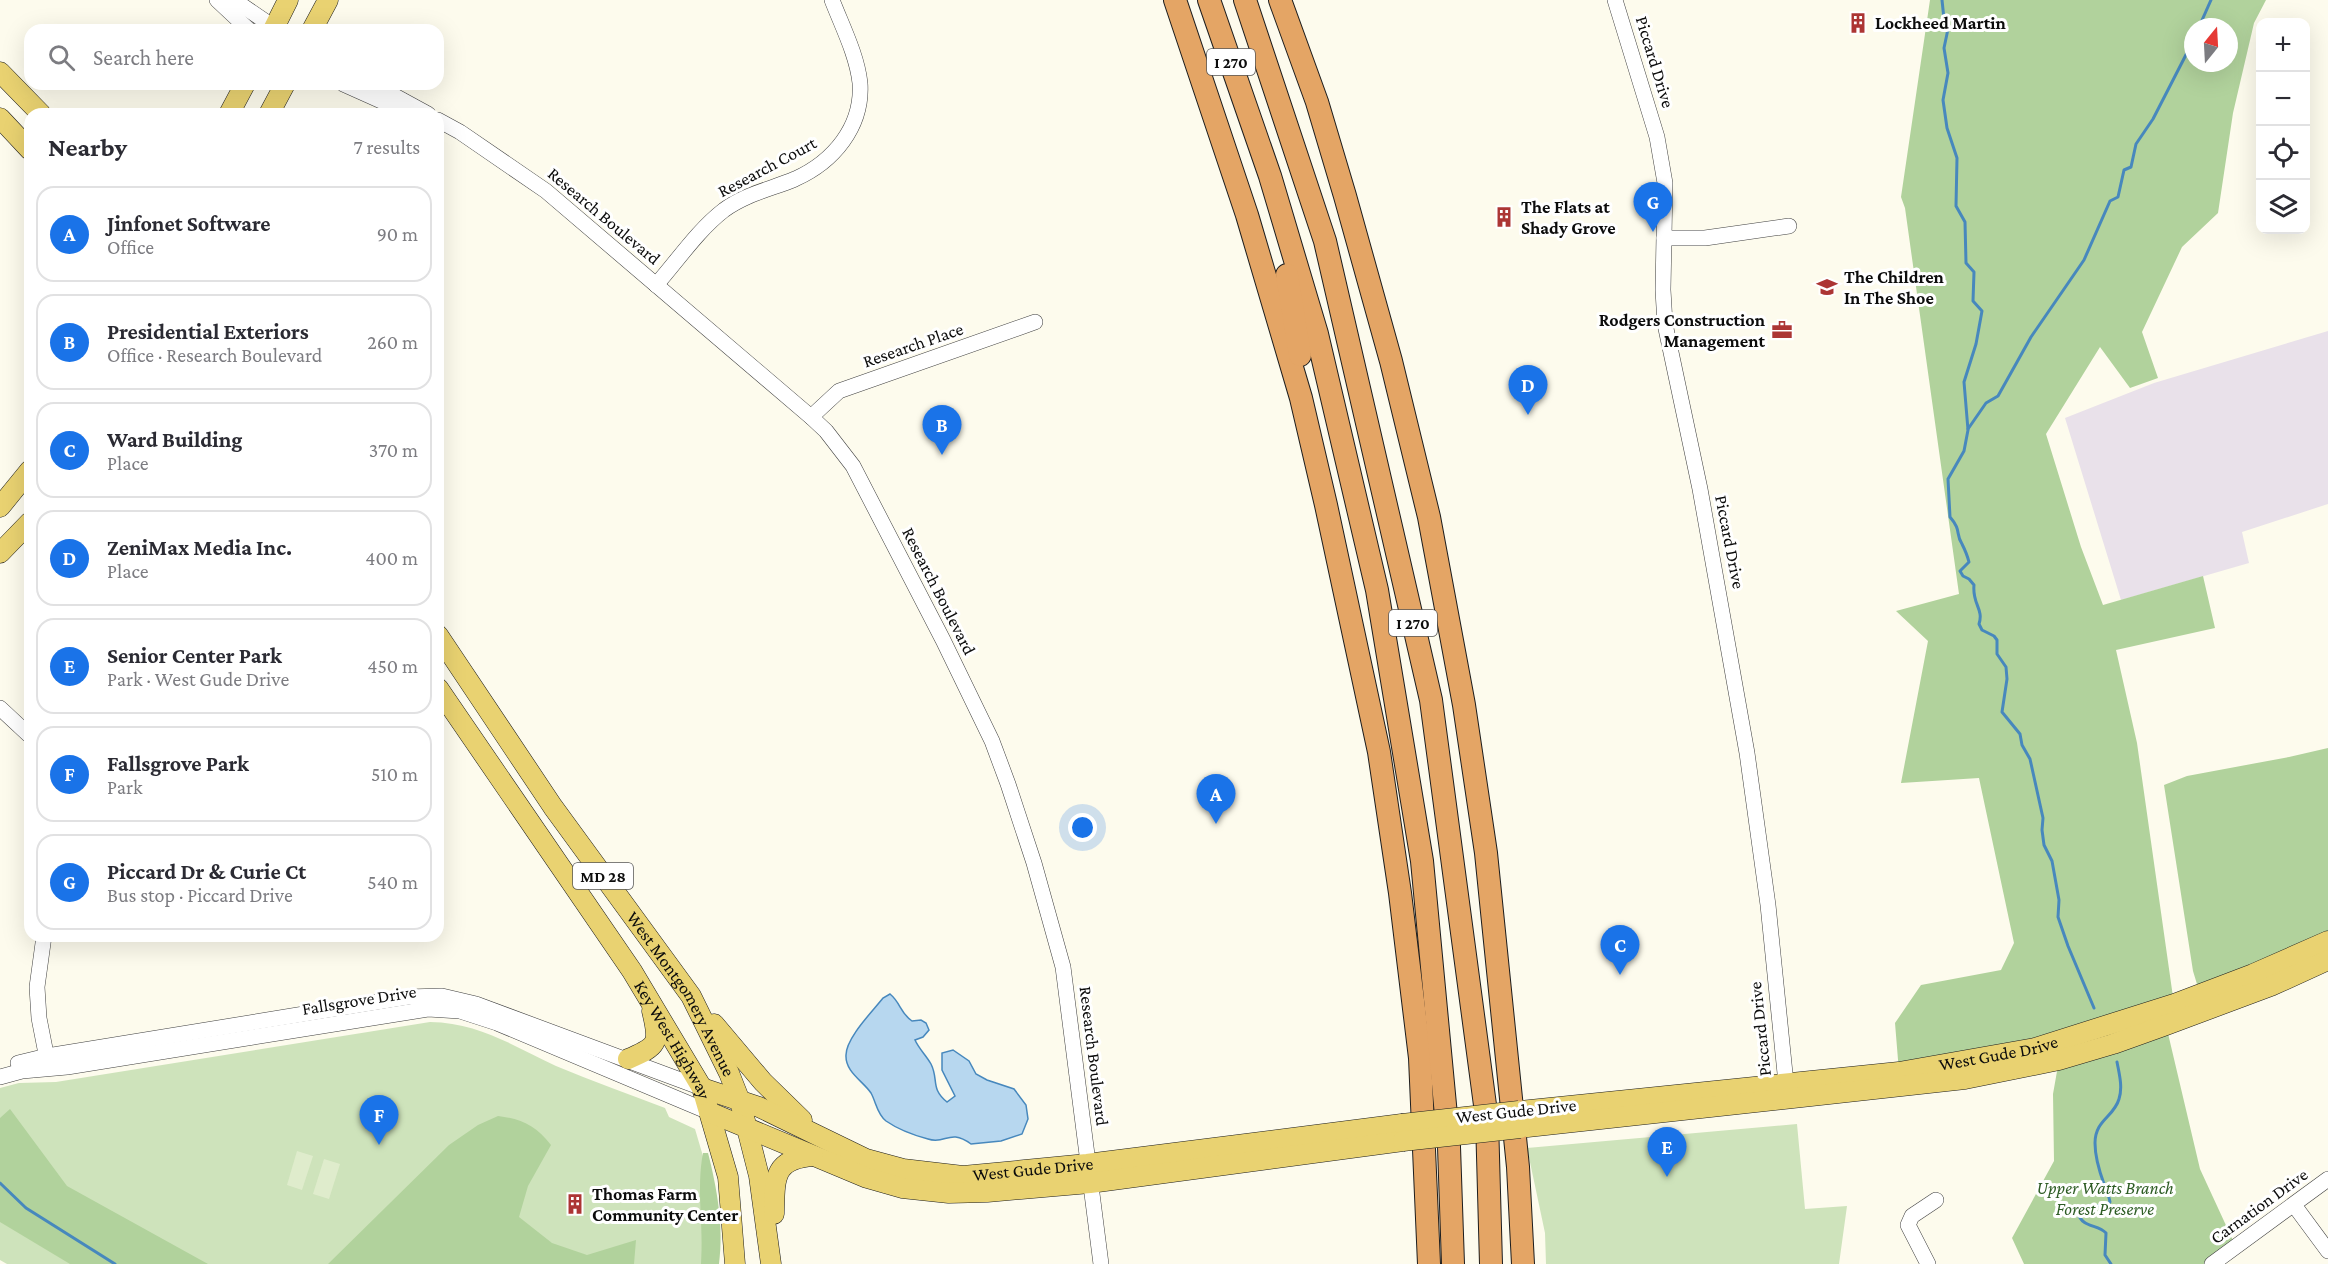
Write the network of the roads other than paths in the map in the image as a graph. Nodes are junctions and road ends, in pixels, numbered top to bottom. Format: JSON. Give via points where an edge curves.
{"nodes":[{"id":1,"x":217,"y":0,"type":"edge"},
{"id":2,"x":234,"y":0,"type":"edge"},
{"id":3,"x":288,"y":0,"type":"edge"},
{"id":4,"x":328,"y":0,"type":"edge"},
{"id":5,"x":832,"y":0,"type":"edge"},
{"id":6,"x":1175,"y":0,"type":"edge"},
{"id":7,"x":1209,"y":0,"type":"edge"},
{"id":8,"x":1245,"y":0,"type":"edge"},
{"id":9,"x":1280,"y":0,"type":"edge"},
{"id":10,"x":1615,"y":0,"type":"edge"},
{"id":11,"x":243,"y":24,"type":"edge"},
{"id":12,"x":268,"y":24,"type":"edge"},
{"id":13,"x":277,"y":24,"type":"edge"},
{"id":14,"x":315,"y":24,"type":"edge"},
{"id":15,"x":0,"y":72,"type":"edge"},
{"id":16,"x":242,"y":90,"type":"edge"},
{"id":17,"x":282,"y":90,"type":"edge"},
{"id":18,"x":356,"y":90,"type":"edge"},
{"id":19,"x":384,"y":90,"type":"edge"},
{"id":20,"x":404,"y":101,"type":"junction"},
{"id":21,"x":35,"y":108,"type":"edge"},
{"id":22,"x":232,"y":108,"type":"edge"},
{"id":23,"x":272,"y":108,"type":"edge"},
{"id":24,"x":417,"y":108,"type":"edge"},
{"id":25,"x":0,"y":118,"type":"edge"},
{"id":26,"x":444,"y":123,"type":"edge"},
{"id":27,"x":24,"y":144,"type":"edge"},
{"id":28,"x":1269,"y":176,"type":"junction"},
{"id":29,"x":1789,"y":226,"type":"dead end"},
{"id":30,"x":1664,"y":238,"type":"junction"},
{"id":31,"x":656,"y":285,"type":"junction"},
{"id":32,"x":1035,"y":322,"type":"dead end"},
{"id":33,"x":812,"y":417,"type":"junction"},
{"id":34,"x":24,"y":477,"type":"edge"},
{"id":35,"x":1326,"y":505,"type":"junction"},
{"id":36,"x":0,"y":507,"type":"edge"},
{"id":37,"x":24,"y":528,"type":"edge"},
{"id":38,"x":0,"y":553,"type":"edge"},
{"id":39,"x":444,"y":644,"type":"edge"},
{"id":40,"x":444,"y":697,"type":"edge"},
{"id":41,"x":0,"y":708,"type":"edge"},
{"id":42,"x":24,"y":730,"type":"edge"},
{"id":43,"x":2328,"y":941,"type":"edge"},
{"id":44,"x":43,"y":942,"type":"edge"},
{"id":45,"x":2328,"y":960,"type":"edge"},
{"id":46,"x":632,"y":971,"type":"joint"},
{"id":47,"x":691,"y":996,"type":"junction"},
{"id":48,"x":648,"y":997,"type":"junction"},
{"id":49,"x":627,"y":1059,"type":"junction"},
{"id":50,"x":47,"y":1062,"type":"junction"},
{"id":51,"x":0,"y":1068,"type":"edge"},
{"id":52,"x":0,"y":1077,"type":"edge"},
{"id":53,"x":702,"y":1088,"type":"junction"},
{"id":54,"x":1787,"y":1090,"type":"junction"},
{"id":55,"x":740,"y":1101,"type":"junction"},
{"id":56,"x":709,"y":1112,"type":"junction"},
{"id":57,"x":746,"y":1128,"type":"junction"},
{"id":58,"x":832,"y":1143,"type":"junction"},
{"id":59,"x":813,"y":1156,"type":"junction"},
{"id":60,"x":1089,"y":1173,"type":"junction"},
{"id":61,"x":2328,"y":1179,"type":"edge"},
{"id":62,"x":1936,"y":1200,"type":"dead end"},
{"id":63,"x":2294,"y":1205,"type":"junction"},
{"id":64,"x":2328,"y":1251,"type":"edge"},
{"id":65,"x":771,"y":1263,"type":"edge"},
{"id":66,"x":735,"y":1264,"type":"edge"},
{"id":67,"x":1101,"y":1264,"type":"edge"},
{"id":68,"x":1429,"y":1264,"type":"edge"},
{"id":69,"x":1453,"y":1264,"type":"edge"},
{"id":70,"x":1491,"y":1264,"type":"edge"},
{"id":71,"x":1523,"y":1264,"type":"edge"},
{"id":72,"x":1928,"y":1264,"type":"edge"},
{"id":73,"x":2212,"y":1264,"type":"edge"}],
"edges":[{"from":1,"to":11,"type":"street"},
{"from":2,"to":12,"type":"street"},
{"from":3,"to":13,"type":"main road"},
{"from":4,"to":14,"type":"main road"},
{"from":5,"to":31,"type":"street","name":"Research Court","via":[[860,83],[856,114],[848,134],[823,164],[795,179],[753,193],[724,210]]},
{"from":6,"to":35,"type":"highway","number":"I 270","via":[[1247,215],[1301,398]]},
{"from":7,"to":28,"type":"highway","number":"I 270"},
{"from":8,"to":70,"type":"highway","number":"I 270","via":[[1325,241],[1431,700],[1487,1120]]},
{"from":9,"to":71,"type":"highway","number":"I 270","via":[[1342,186],[1432,529],[1486,853],[1518,1167]]},
{"from":10,"to":30,"type":"street","name":"Piccard Drive","via":[[1657,137],[1665,183]]},
{"from":15,"to":21,"type":"main road"},
{"from":16,"to":22,"type":"main road"},
{"from":17,"to":23,"type":"main road"},
{"from":18,"to":20,"type":"street","via":[[381,101]]},
{"from":19,"to":20,"type":"street"},
{"from":20,"to":24,"type":"street"},
{"from":25,"to":27,"type":"main road"},
{"from":26,"to":31,"type":"street","name":"Research Boulevard","via":[[546,191]]},
{"from":28,"to":35,"type":"highway"},
{"from":28,"to":69,"type":"highway","number":"I 270","via":[[1317,334],[1377,590],[1422,861],[1449,1147]]},
{"from":29,"to":30,"type":"street","via":[[1705,238]]},
{"from":30,"to":54,"type":"street","name":"Piccard Drive","via":[[1665,324],[1702,500],[1748,758]]},
{"from":31,"to":33,"type":"street","name":"Research Boulevard"},
{"from":32,"to":33,"type":"street","name":"Research Place","via":[[839,391]]},
{"from":33,"to":60,"type":"street","name":"Research Boulevard","via":[[853,466],[943,639],[1008,784],[1063,968]]},
{"from":34,"to":36,"type":"main road"},
{"from":35,"to":68,"type":"highway","number":"I 270","via":[[1379,752],[1400,893],[1420,1058]]},
{"from":37,"to":38,"type":"main road"},
{"from":39,"to":47,"type":"main road","name":"West Montgomery Avenue","number":"MD 28","via":[[552,807]]},
{"from":40,"to":46,"type":"main road","name":"West Montgomery Avenue","number":"MD 28"},
{"from":41,"to":42,"type":"street"},
{"from":43,"to":54,"type":"main road","name":"West Gude Drive","via":[[2174,1004],[2036,1048]]},
{"from":44,"to":50,"type":"street","via":[[37,987]]},
{"from":45,"to":54,"type":"main road","name":"West Gude Drive","via":[[2271,986],[2059,1060],[1965,1079]]},
{"from":46,"to":48,"type":"main road","name":"Key West Highway","number":"MD 28"},
{"from":47,"to":55,"type":"main road","name":"West Montgomery Avenue","number":"MD 28"},
{"from":47,"to":58,"type":"main road","via":[[763,1082],[791,1111]]},
{"from":48,"to":49,"type":"main road","via":[[658,1035],[647,1051]]},
{"from":48,"to":53,"type":"main road","name":"Key West Highway","number":"MD 28"},
{"from":49,"to":50,"type":"street","name":"Fallsgrove Drive","via":[[476,1004],[442,996],[408,997]]},
{"from":49,"to":53,"type":"street","name":"Fallsgrove Drive"},
{"from":50,"to":51,"type":"street","name":"Fallsgrove Drive"},
{"from":50,"to":52,"type":"street","name":"Fallsgrove Drive"},
{"from":50,"to":56,"type":"street","name":"Fallsgrove Drive","via":[[67,1067],[428,1009],[460,1011]]},
{"from":53,"to":55,"type":"main road","name":"West Gude Drive"},
{"from":53,"to":56,"type":"main road","name":"Key West Highway","number":"MD 28"},
{"from":54,"to":60,"type":"main road","name":"West Gude Drive","bridge":true,"via":[[1403,1132]]},
{"from":55,"to":57,"type":"main road","name":"West Montgomery Avenue","number":"MD 28"},
{"from":55,"to":58,"type":"main road","name":"West Gude Drive"},
{"from":56,"to":57,"type":"main road","name":"West Gude Drive"},
{"from":56,"to":66,"type":"main road","number":"MD 28","via":[[728,1177]]},
{"from":57,"to":59,"type":"main road","name":"West Gude Drive"},
{"from":57,"to":65,"type":"main road","name":"West Montgomery Avenue","number":"MD 28","via":[[763,1196]]},
{"from":58,"to":60,"type":"main road","name":"West Gude Drive","via":[[866,1159],[934,1174]]},
{"from":59,"to":60,"type":"main road","name":"West Gude Drive","via":[[902,1188],[949,1193]]},
{"from":59,"to":65,"type":"main road","via":[[784,1165],[777,1175]]},
{"from":60,"to":67,"type":"street","name":"Research Boulevard"},
{"from":61,"to":63,"type":"street","name":"Carnation Drive"},
{"from":62,"to":72,"type":"street","via":[[1912,1216],[1908,1225]]},
{"from":63,"to":64,"type":"street"},
{"from":63,"to":73,"type":"street","name":"Carnation Drive"}]}
